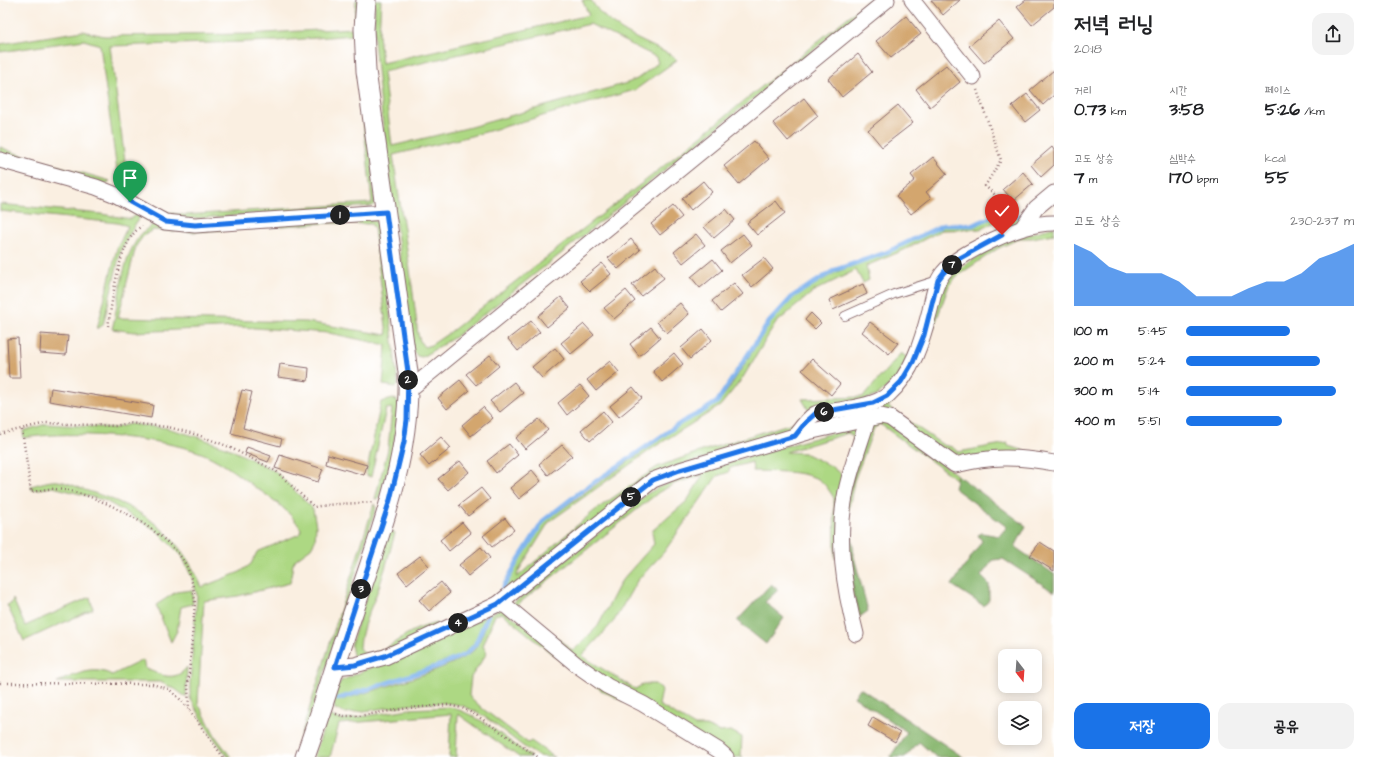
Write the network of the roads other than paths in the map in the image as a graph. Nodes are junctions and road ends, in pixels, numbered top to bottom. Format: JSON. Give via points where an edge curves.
{"nodes":[{"id":1,"x":366,"y":0,"type":"edge"},
{"id":2,"x":887,"y":0,"type":"edge"},
{"id":3,"x":912,"y":0,"type":"edge"},
{"id":4,"x":973,"y":77,"type":"road end"},
{"id":5,"x":0,"y":160,"type":"edge"},
{"id":6,"x":1054,"y":193,"type":"edge"},
{"id":7,"x":386,"y":212,"type":"junction"},
{"id":8,"x":1054,"y":223,"type":"edge"},
{"id":9,"x":1022,"y":228,"type":"junction"},
{"id":10,"x":938,"y":280,"type":"junction"},
{"id":11,"x":846,"y":316,"type":"dead end"},
{"id":12,"x":409,"y":390,"type":"junction"},
{"id":13,"x":868,"y":418,"type":"junction"},
{"id":14,"x":795,"y":436,"type":"junction"},
{"id":15,"x":1054,"y":463,"type":"edge"},
{"id":16,"x":498,"y":604,"type":"junction"},
{"id":17,"x":856,"y":634,"type":"dead end"},
{"id":18,"x":335,"y":667,"type":"junction"},
{"id":19,"x":305,"y":757,"type":"edge"},
{"id":20,"x":726,"y":757,"type":"edge"}],
"edges":[{"from":1,"to":7,"type":"street","via":[[364,49]]},
{"from":2,"to":12,"type":"street"},
{"from":3,"to":4,"type":"street"},
{"from":5,"to":7,"type":"street","via":[[96,187],[166,222],[195,225]]},
{"from":6,"to":9,"type":"street","via":[[1036,208]]},
{"from":7,"to":12,"type":"street"},
{"from":8,"to":9,"type":"street"},
{"from":9,"to":10,"type":"street","via":[[980,246],[960,258]]},
{"from":10,"to":11,"type":"lane","via":[[894,294]]},
{"from":10,"to":14,"type":"street","via":[[924,335],[901,382],[887,396],[873,403],[816,413]]},
{"from":12,"to":18,"type":"street","via":[[404,442],[390,500]]},
{"from":13,"to":14,"type":"street"},
{"from":13,"to":15,"type":"street","via":[[890,418],[954,465],[1004,456]]},
{"from":13,"to":17,"type":"street","via":[[846,489],[842,514],[841,543],[847,600]]},
{"from":14,"to":16,"type":"street","via":[[653,480]]},
{"from":16,"to":18,"type":"street","via":[[385,656],[355,665]]},
{"from":16,"to":20,"type":"street","via":[[506,606],[577,665],[607,686],[643,704]]},
{"from":18,"to":19,"type":"street"}]}
